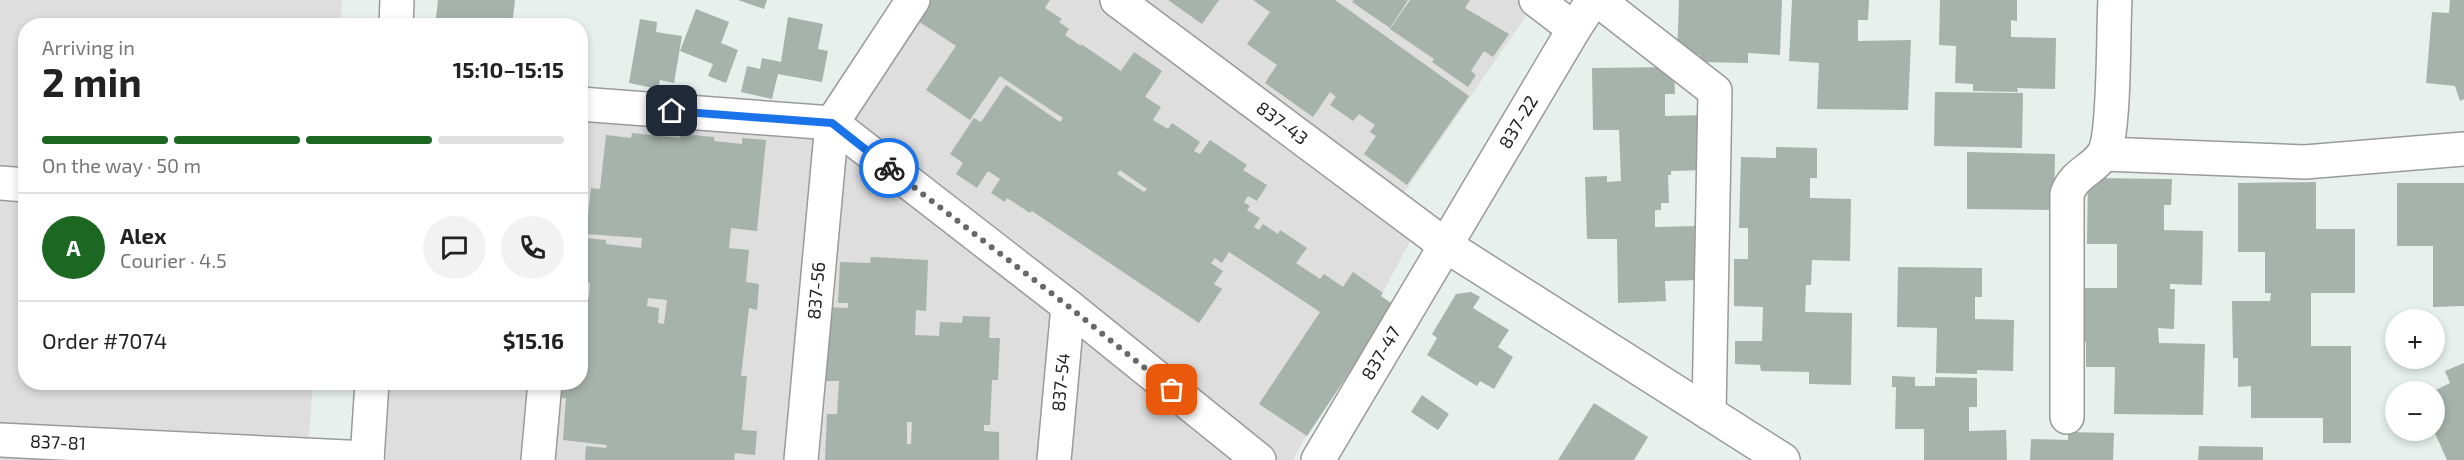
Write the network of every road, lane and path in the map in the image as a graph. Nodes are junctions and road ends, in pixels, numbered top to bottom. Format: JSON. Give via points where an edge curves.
{"nodes":[{"id":1,"x":397,"y":0,"type":"edge"},
{"id":2,"x":913,"y":0,"type":"edge"},
{"id":3,"x":1117,"y":0,"type":"edge"},
{"id":4,"x":1536,"y":0,"type":"edge"},
{"id":5,"x":1593,"y":0,"type":"edge"},
{"id":6,"x":1598,"y":0,"type":"edge"},
{"id":7,"x":2115,"y":0,"type":"edge"},
{"id":8,"x":396,"y":18,"type":"edge"},
{"id":9,"x":1574,"y":29,"type":"junction"},
{"id":10,"x":588,"y":105,"type":"edge"},
{"id":11,"x":832,"y":123,"type":"junction"},
{"id":12,"x":2464,"y":149,"type":"edge"},
{"id":13,"x":2104,"y":154,"type":"junction"},
{"id":14,"x":0,"y":183,"type":"edge"},
{"id":15,"x":18,"y":184,"type":"edge"},
{"id":16,"x":1445,"y":245,"type":"junction"},
{"id":17,"x":1068,"y":306,"type":"junction"},
{"id":18,"x":371,"y":390,"type":"edge"},
{"id":19,"x":544,"y":390,"type":"edge"},
{"id":20,"x":1709,"y":413,"type":"junction"},
{"id":21,"x":2067,"y":417,"type":"dead end"},
{"id":22,"x":0,"y":440,"type":"edge"},
{"id":23,"x":367,"y":459,"type":"edge"},
{"id":24,"x":538,"y":460,"type":"edge"},
{"id":25,"x":801,"y":460,"type":"edge"},
{"id":26,"x":1054,"y":460,"type":"edge"},
{"id":27,"x":1259,"y":460,"type":"edge"},
{"id":28,"x":1318,"y":460,"type":"edge"},
{"id":29,"x":1783,"y":460,"type":"edge"}],
"edges":[{"from":1,"to":8,"type":"street"},
{"from":2,"to":11,"type":"street"},
{"from":3,"to":16,"type":"street","name":"837-43"},
{"from":4,"to":9,"type":"street"},
{"from":5,"to":9,"type":"street","name":"837-22"},
{"from":6,"to":20,"type":"street","via":[[1715,91]]},
{"from":7,"to":13,"type":"street","via":[[2110,125]]},
{"from":9,"to":16,"type":"street","name":"837-22"},
{"from":10,"to":11,"type":"street"},
{"from":11,"to":17,"type":"street"},
{"from":11,"to":25,"type":"street","name":"837-56"},
{"from":12,"to":13,"type":"street","via":[[2305,162]]},
{"from":13,"to":21,"type":"street","via":[[2078,176],[2067,194]]},
{"from":14,"to":15,"type":"street"},
{"from":16,"to":20,"type":"street","name":"837-43"},
{"from":16,"to":28,"type":"street","name":"837-47"},
{"from":17,"to":26,"type":"street","name":"837-54"},
{"from":17,"to":27,"type":"street"},
{"from":18,"to":23,"type":"street"},
{"from":19,"to":24,"type":"street"},
{"from":20,"to":29,"type":"street","name":"837-43"},
{"from":22,"to":23,"type":"street","name":"837-81"}]}
